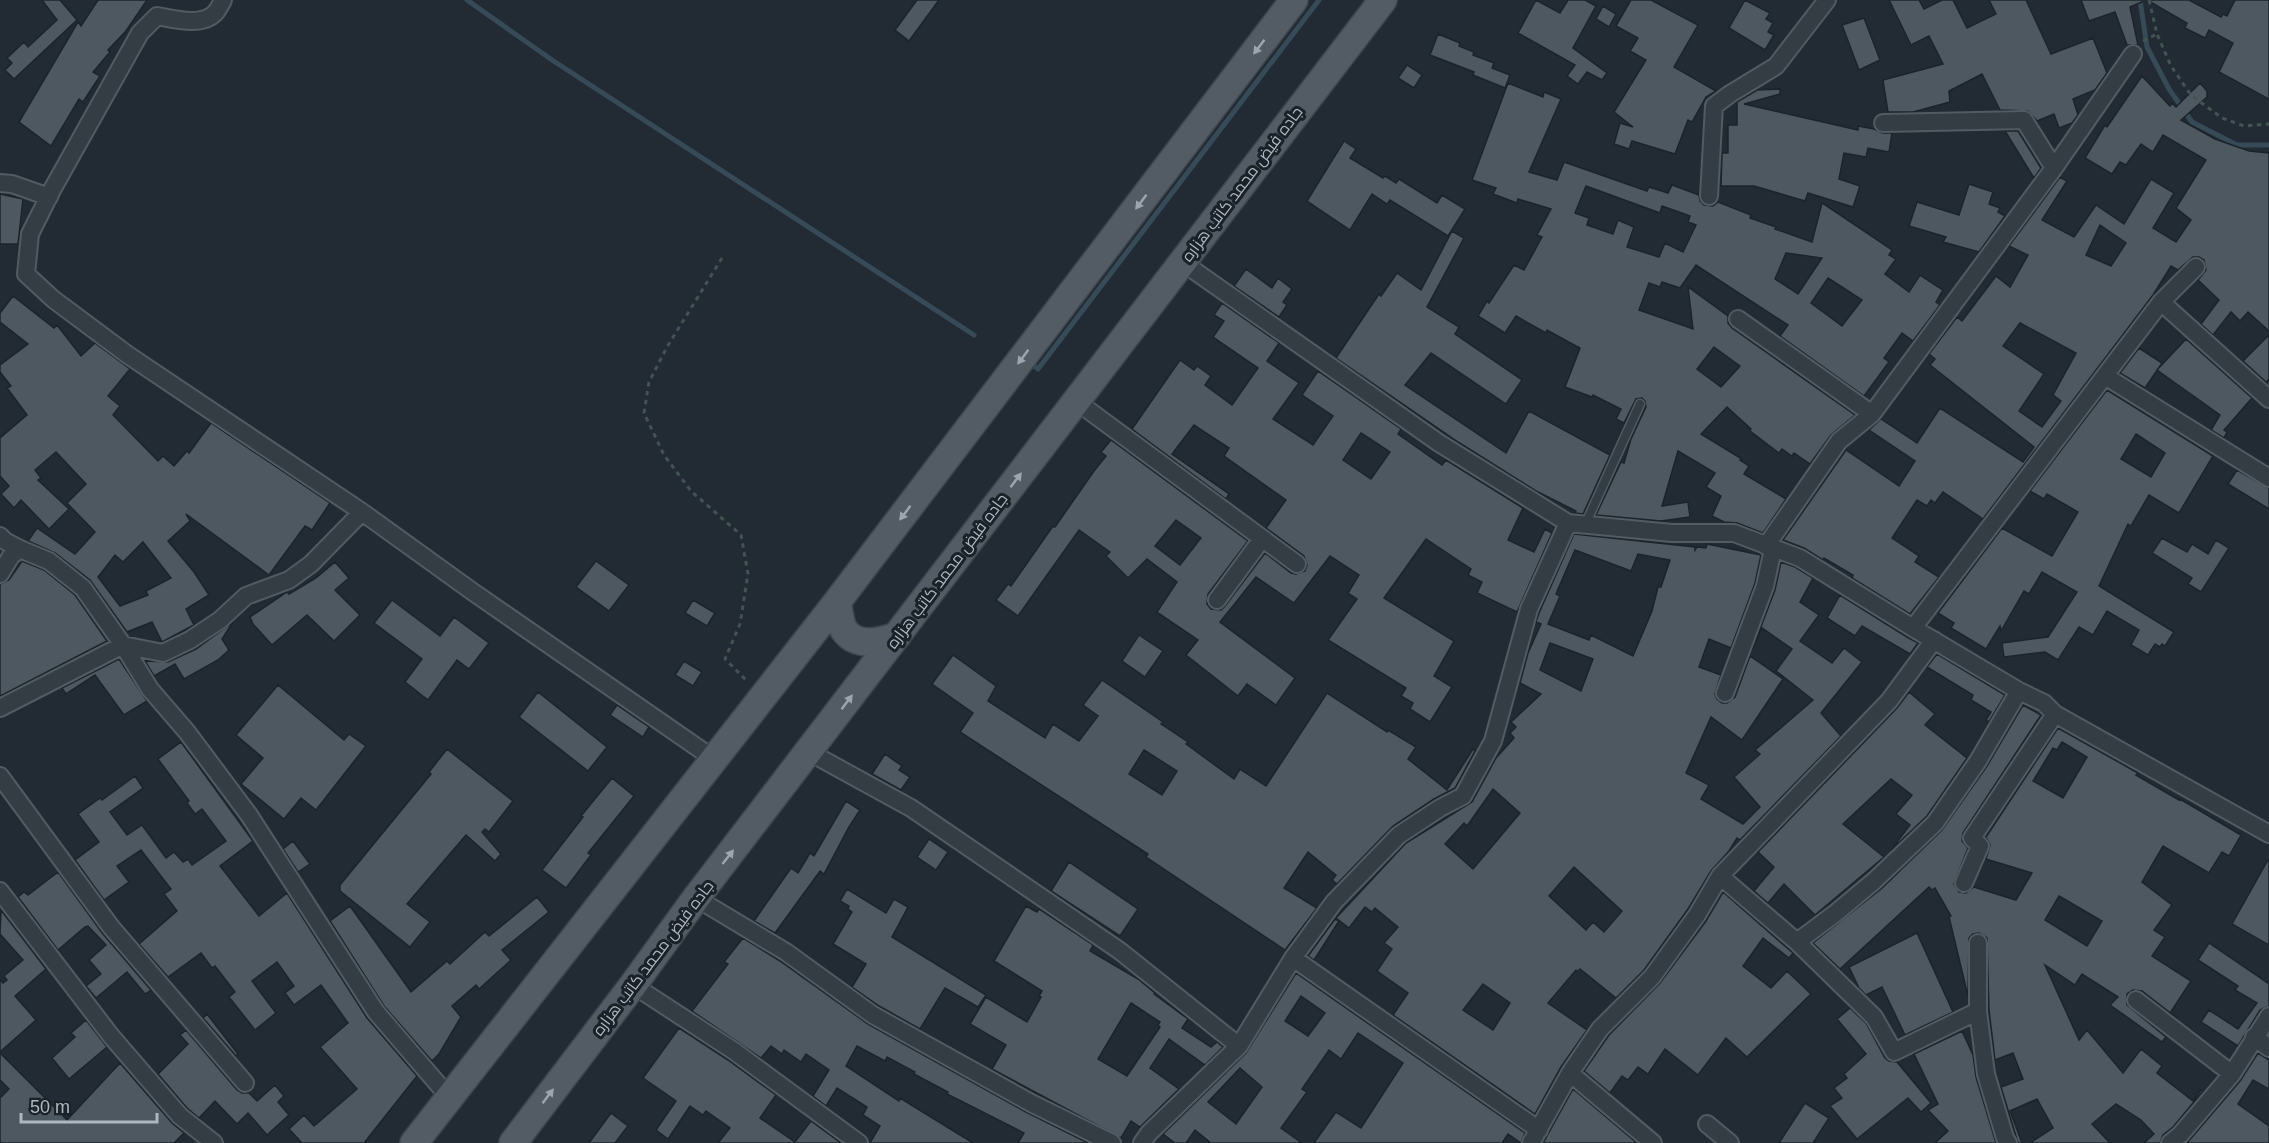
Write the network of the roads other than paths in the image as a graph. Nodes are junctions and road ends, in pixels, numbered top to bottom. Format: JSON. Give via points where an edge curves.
{"nodes":[{"id":1,"x":224,"y":0,"type":"edge"},
{"id":2,"x":1294,"y":0,"type":"edge"},
{"id":3,"x":1383,"y":0,"type":"edge"},
{"id":4,"x":1827,"y":0,"type":"edge"},
{"id":5,"x":2137,"y":48,"type":"road end"},
{"id":6,"x":1883,"y":123,"type":"dead end"},
{"id":7,"x":2054,"y":168,"type":"junction"},
{"id":8,"x":0,"y":183,"type":"edge"},
{"id":9,"x":1709,"y":196,"type":"dead end"},
{"id":10,"x":49,"y":197,"type":"junction"},
{"id":11,"x":1182,"y":262,"type":"junction"},
{"id":12,"x":2196,"y":267,"type":"dead end"},
{"id":13,"x":2161,"y":302,"type":"junction"},
{"id":14,"x":1737,"y":319,"type":"dead end"},
{"id":15,"x":2105,"y":376,"type":"junction"},
{"id":16,"x":2269,"y":399,"type":"edge"},
{"id":17,"x":1076,"y":401,"type":"junction"},
{"id":18,"x":1640,"y":404,"type":"dead end"},
{"id":19,"x":1872,"y":414,"type":"junction"},
{"id":20,"x":2269,"y":478,"type":"edge"},
{"id":21,"x":362,"y":512,"type":"junction"},
{"id":22,"x":1576,"y":524,"type":"junction"},
{"id":23,"x":0,"y":536,"type":"edge"},
{"id":24,"x":1262,"y":539,"type":"junction"},
{"id":25,"x":1769,"y":548,"type":"junction"},
{"id":26,"x":20,"y":549,"type":"junction"},
{"id":27,"x":1297,"y":564,"type":"dead end"},
{"id":28,"x":0,"y":574,"type":"edge"},
{"id":29,"x":1217,"y":600,"type":"dead end"},
{"id":30,"x":837,"y":602,"type":"junction"},
{"id":31,"x":1913,"y":628,"type":"junction"},
{"id":32,"x":897,"y":636,"type":"junction"},
{"id":33,"x":1934,"y":640,"type":"junction"},
{"id":34,"x":123,"y":645,"type":"junction"},
{"id":35,"x":2019,"y":691,"type":"junction"},
{"id":36,"x":1725,"y":693,"type":"dead end"},
{"id":37,"x":0,"y":708,"type":"edge"},
{"id":38,"x":2055,"y":714,"type":"junction"},
{"id":39,"x":809,"y":752,"type":"junction"},
{"id":40,"x":714,"y":759,"type":"junction"},
{"id":41,"x":0,"y":776,"type":"edge"},
{"id":42,"x":2269,"y":834,"type":"edge"},
{"id":43,"x":1720,"y":876,"type":"junction"},
{"id":44,"x":1964,"y":883,"type":"dead end"},
{"id":45,"x":0,"y":891,"type":"edge"},
{"id":46,"x":696,"y":898,"type":"junction"},
{"id":47,"x":1797,"y":942,"type":"junction"},
{"id":48,"x":1978,"y":943,"type":"dead end"},
{"id":49,"x":1293,"y":958,"type":"junction"},
{"id":50,"x":633,"y":985,"type":"junction"},
{"id":51,"x":2136,"y":1000,"type":"dead end"},
{"id":52,"x":1978,"y":1011,"type":"junction"},
{"id":53,"x":2269,"y":1016,"type":"edge"},
{"id":54,"x":2254,"y":1036,"type":"junction"},
{"id":55,"x":1239,"y":1046,"type":"junction"},
{"id":56,"x":2269,"y":1048,"type":"edge"},
{"id":57,"x":1570,"y":1073,"type":"junction"},
{"id":58,"x":2232,"y":1074,"type":"junction"},
{"id":59,"x":245,"y":1083,"type":"dead end"},
{"id":60,"x":449,"y":1097,"type":"junction"},
{"id":61,"x":1707,"y":1124,"type":"dead end"},
{"id":62,"x":1535,"y":1137,"type":"edge"},
{"id":63,"x":1151,"y":1140,"type":"edge"},
{"id":64,"x":214,"y":1143,"type":"edge"},
{"id":65,"x":414,"y":1143,"type":"edge"},
{"id":66,"x":513,"y":1143,"type":"edge"},
{"id":67,"x":859,"y":1143,"type":"edge"},
{"id":68,"x":1112,"y":1143,"type":"edge"},
{"id":69,"x":1653,"y":1143,"type":"edge"},
{"id":70,"x":1730,"y":1143,"type":"edge"},
{"id":71,"x":2008,"y":1143,"type":"edge"},
{"id":72,"x":2170,"y":1143,"type":"edge"}],
"edges":[{"from":1,"to":10,"type":"street","via":[[215,13],[203,20],[158,16],[140,33]]},
{"from":2,"to":30,"type":"main road","one_way":true},
{"from":3,"to":11,"type":"main road","name":"جاده فیض محمد کاتب هزاره"},
{"from":4,"to":9,"type":"street","via":[[1776,66],[1714,106]]},
{"from":5,"to":7,"type":"street"},
{"from":6,"to":7,"type":"street","via":[[2024,120]]},
{"from":7,"to":19,"type":"street"},
{"from":8,"to":10,"type":"street"},
{"from":10,"to":21,"type":"street","via":[[30,234],[26,274],[128,355]]},
{"from":11,"to":17,"type":"main road","name":"جاده فیض محمد کاتب هزاره"},
{"from":11,"to":22,"type":"street","via":[[1439,443]]},
{"from":12,"to":13,"type":"street"},
{"from":13,"to":15,"type":"street"},
{"from":13,"to":16,"type":"street"},
{"from":14,"to":19,"type":"street"},
{"from":15,"to":20,"type":"street"},
{"from":15,"to":31,"type":"street"},
{"from":17,"to":24,"type":"street"},
{"from":32,"to":17,"type":"main road","name":"جاده فیض محمد کاتب هزاره","one_way":true},
{"from":18,"to":22,"type":"lane"},
{"from":19,"to":25,"type":"street","via":[[1839,441]]},
{"from":21,"to":34,"type":"street","via":[[311,564],[289,580],[246,596],[190,640],[163,653]]},
{"from":21,"to":40,"type":"street"},
{"from":22,"to":25,"type":"street","via":[[1672,533],[1734,532]]},
{"from":22,"to":49,"type":"street","via":[[1529,609],[1493,741],[1463,796],[1399,835],[1334,902]]},
{"from":23,"to":26,"type":"street"},
{"from":24,"to":27,"type":"street"},
{"from":24,"to":29,"type":"street"},
{"from":25,"to":31,"type":"street","via":[[1800,558]]},
{"from":25,"to":36,"type":"street","via":[[1765,585]]},
{"from":26,"to":28,"type":"street"},
{"from":26,"to":34,"type":"street","via":[[49,561],[83,588]]},
{"from":30,"to":32,"type":"main road","via":[[844,630],[860,641],[877,643]]},
{"from":30,"to":40,"type":"main road"},
{"from":31,"to":33,"type":"street"},
{"from":39,"to":32,"type":"main road","name":"جاده فیض محمد کاتب هزاره","one_way":true},
{"from":33,"to":35,"type":"street"},
{"from":33,"to":43,"type":"street","via":[[1888,701]]},
{"from":34,"to":37,"type":"street"},
{"from":34,"to":60,"type":"street","via":[[150,689],[249,815],[376,1012]]},
{"from":35,"to":38,"type":"street","via":[[2044,703]]},
{"from":35,"to":47,"type":"street","via":[[1935,823],[1874,881]]},
{"from":38,"to":42,"type":"street"},
{"from":38,"to":44,"type":"street","via":[[1972,838],[1980,846]]},
{"from":46,"to":39,"type":"main road","name":"جاده فیض محمد کاتب هزاره","one_way":true},
{"from":39,"to":55,"type":"street","via":[[911,808],[1120,951]]},
{"from":40,"to":60,"type":"main road"},
{"from":41,"to":59,"type":"street","via":[[111,927]]},
{"from":43,"to":47,"type":"street"},
{"from":43,"to":57,"type":"street","via":[[1653,978],[1600,1029]]},
{"from":45,"to":64,"type":"street","via":[[111,1036],[180,1116]]},
{"from":46,"to":50,"type":"main road","name":"جاده فیض محمد کاتب هزاره"},
{"from":46,"to":68,"type":"street","via":[[786,952],[873,1015]]},
{"from":47,"to":52,"type":"street","via":[[1874,1017],[1894,1052]]},
{"from":48,"to":52,"type":"street"},
{"from":49,"to":55,"type":"street"},
{"from":49,"to":62,"type":"street"},
{"from":66,"to":50,"type":"main road","name":"جاده فیض محمد کاتب هزاره","one_way":true},
{"from":50,"to":67,"type":"street","via":[[734,1051]]},
{"from":51,"to":58,"type":"street"},
{"from":52,"to":71,"type":"street","via":[[1986,1074]]},
{"from":53,"to":54,"type":"street"},
{"from":54,"to":56,"type":"street"},
{"from":54,"to":58,"type":"street"},
{"from":55,"to":63,"type":"street"},
{"from":57,"to":62,"type":"street"},
{"from":57,"to":69,"type":"street"},
{"from":58,"to":72,"type":"street"},
{"from":60,"to":65,"type":"main road"},
{"from":61,"to":70,"type":"street"}]}
